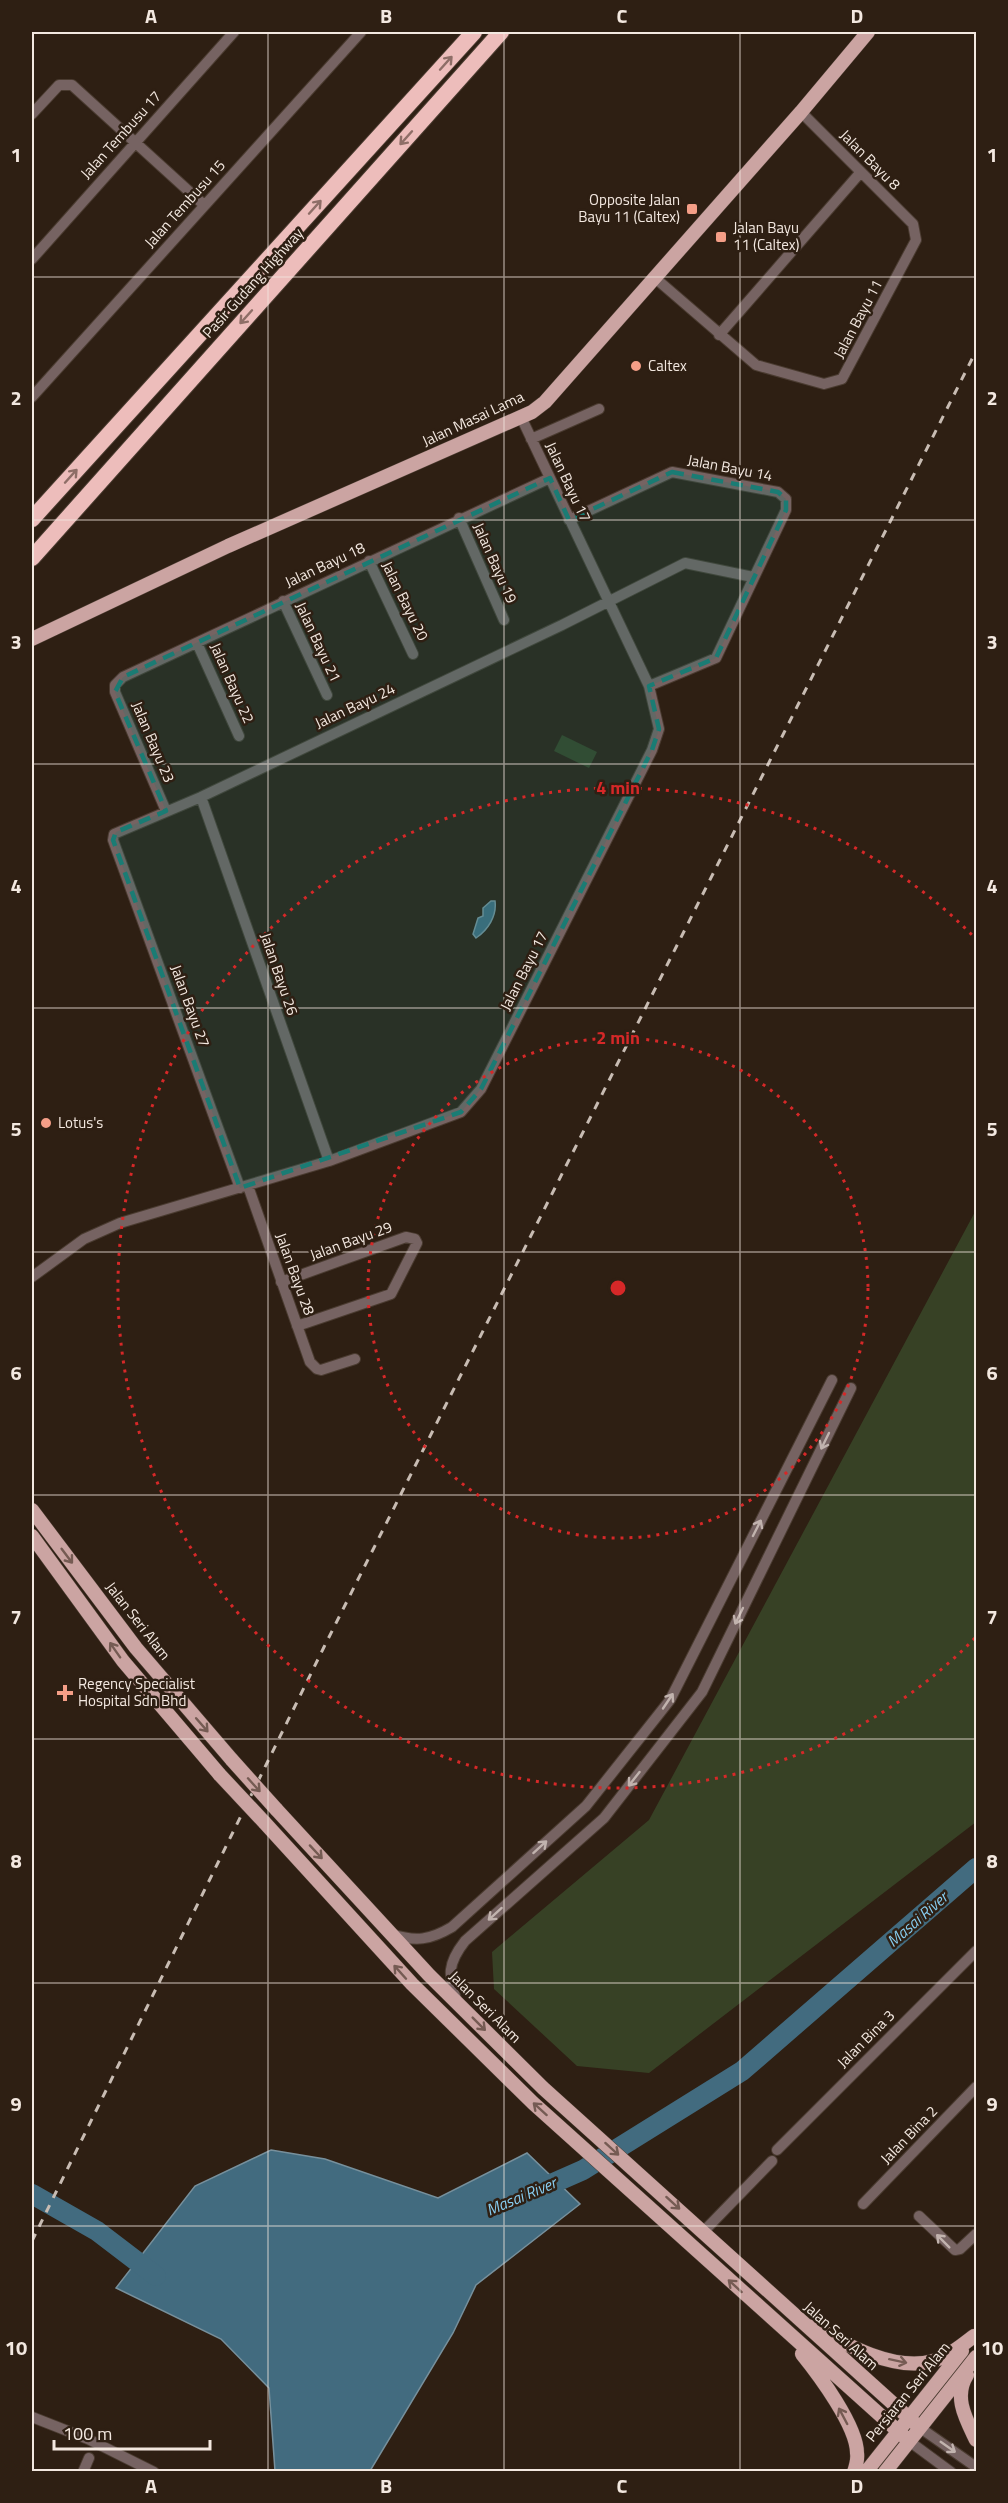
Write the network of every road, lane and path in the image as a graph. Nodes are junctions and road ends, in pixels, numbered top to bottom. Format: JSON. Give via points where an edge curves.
{"nodes":[{"id":1,"x":234,"y":32,"type":"edge"},
{"id":2,"x":361,"y":32,"type":"edge"},
{"id":3,"x":474,"y":32,"type":"edge"},
{"id":4,"x":501,"y":32,"type":"edge"},
{"id":5,"x":867,"y":32,"type":"edge"},
{"id":6,"x":801,"y":112,"type":"junction"},
{"id":7,"x":32,"y":114,"type":"edge"},
{"id":8,"x":135,"y":143,"type":"junction"},
{"id":9,"x":860,"y":173,"type":"junction"},
{"id":10,"x":204,"y":205,"type":"junction"},
{"id":11,"x":916,"y":231,"type":"joint"},
{"id":12,"x":32,"y":259,"type":"edge"},
{"id":13,"x":654,"y":277,"type":"junction"},
{"id":14,"x":719,"y":334,"type":"junction"},
{"id":15,"x":32,"y":397,"type":"edge"},
{"id":16,"x":600,"y":409,"type":"dead end"},
{"id":17,"x":521,"y":417,"type":"junction"},
{"id":18,"x":531,"y":439,"type":"junction"},
{"id":19,"x":550,"y":478,"type":"junction"},
{"id":20,"x":459,"y":518,"type":"junction"},
{"id":21,"x":32,"y":519,"type":"edge"},
{"id":22,"x":569,"y":520,"type":"junction"},
{"id":23,"x":32,"y":558,"type":"edge"},
{"id":24,"x":369,"y":561,"type":"junction"},
{"id":25,"x":753,"y":578,"type":"junction"},
{"id":26,"x":283,"y":601,"type":"junction"},
{"id":27,"x":609,"y":603,"type":"junction"},
{"id":28,"x":504,"y":620,"type":"dead end"},
{"id":29,"x":32,"y":639,"type":"edge"},
{"id":30,"x":197,"y":643,"type":"junction"},
{"id":31,"x":413,"y":654,"type":"dead end"},
{"id":32,"x":115,"y":685,"type":"joint"},
{"id":33,"x":649,"y":686,"type":"junction"},
{"id":34,"x":327,"y":695,"type":"dead end"},
{"id":35,"x":239,"y":736,"type":"dead end"},
{"id":36,"x":201,"y":797,"type":"junction"},
{"id":37,"x":166,"y":811,"type":"junction"},
{"id":38,"x":114,"y":834,"type":"joint"},
{"id":39,"x":329,"y":1161,"type":"junction"},
{"id":40,"x":244,"y":1187,"type":"junction"},
{"id":41,"x":32,"y":1277,"type":"edge"},
{"id":42,"x":281,"y":1282,"type":"junction"},
{"id":43,"x":297,"y":1326,"type":"junction"},
{"id":44,"x":355,"y":1359,"type":"dead end"},
{"id":45,"x":832,"y":1380,"type":"dead end"},
{"id":46,"x":851,"y":1388,"type":"dead end"},
{"id":47,"x":32,"y":1509,"type":"edge"},
{"id":48,"x":32,"y":1536,"type":"edge"},
{"id":49,"x":391,"y":1934,"type":"junction"},
{"id":50,"x":976,"y":1951,"type":"edge"},
{"id":51,"x":457,"y":2002,"type":"junction"},
{"id":52,"x":976,"y":2086,"type":"edge"},
{"id":53,"x":777,"y":2150,"type":"dead end"},
{"id":54,"x":772,"y":2161,"type":"dead end"},
{"id":55,"x":863,"y":2204,"type":"dead end"},
{"id":56,"x":919,"y":2216,"type":"dead end"},
{"id":57,"x":704,"y":2231,"type":"junction"},
{"id":58,"x":974,"y":2240,"type":"edge"},
{"id":59,"x":788,"y":2311,"type":"junction"},
{"id":60,"x":778,"y":2325,"type":"junction"},
{"id":61,"x":975,"y":2335,"type":"edge"},
{"id":62,"x":976,"y":2359,"type":"edge"},
{"id":63,"x":32,"y":2417,"type":"edge"},
{"id":64,"x":908,"y":2417,"type":"junction"},
{"id":65,"x":919,"y":2427,"type":"junction"},
{"id":66,"x":897,"y":2431,"type":"junction"},
{"id":67,"x":976,"y":2440,"type":"edge"},
{"id":68,"x":909,"y":2441,"type":"junction"},
{"id":69,"x":89,"y":2458,"type":"dead end"},
{"id":70,"x":976,"y":2467,"type":"edge"},
{"id":71,"x":83,"y":2472,"type":"edge"},
{"id":72,"x":154,"y":2472,"type":"edge"},
{"id":73,"x":854,"y":2472,"type":"edge"},
{"id":74,"x":866,"y":2472,"type":"edge"},
{"id":75,"x":885,"y":2472,"type":"edge"},
{"id":76,"x":951,"y":2472,"type":"edge"}],
"edges":[{"from":1,"to":8,"type":"street","name":"Jalan Tembusu 17"},
{"from":2,"to":10,"type":"street","name":"Jalan Tembusu 15"},
{"from":21,"to":3,"type":"highway","name":"Pasir Gudang Highway","one_way":true},
{"from":4,"to":23,"type":"highway","name":"Pasir Gudang Highway","one_way":true},
{"from":5,"to":6,"type":"main road","name":"Jalan Masai Lama"},
{"from":6,"to":9,"type":"street","name":"Jalan Bayu 8"},
{"from":6,"to":13,"type":"main road","name":"Jalan Masai Lama"},
{"from":7,"to":8,"type":"street","via":[[59,85],[72,85]]},
{"from":8,"to":10,"type":"street"},
{"from":8,"to":12,"type":"street","name":"Jalan Tembusu 17"},
{"from":9,"to":11,"type":"street","name":"Jalan Bayu 8","via":[[914,224]]},
{"from":9,"to":14,"type":"street"},
{"from":10,"to":15,"type":"street","name":"Jalan Tembusu 15"},
{"from":11,"to":14,"type":"street","name":"Jalan Bayu 11","via":[[916,240],[842,379],[824,384],[756,365]]},
{"from":13,"to":14,"type":"street","name":"Jalan Bayu 11"},
{"from":13,"to":17,"type":"main road","name":"Jalan Masai Lama","via":[[545,402]]},
{"from":16,"to":18,"type":"street"},
{"from":17,"to":18,"type":"street","name":"Jalan Bayu 17"},
{"from":17,"to":29,"type":"main road","name":"Jalan Masai Lama","via":[[228,546]]},
{"from":18,"to":19,"type":"street","name":"Jalan Bayu 17"},
{"from":19,"to":20,"type":"street","name":"Jalan Bayu 18"},
{"from":19,"to":22,"type":"street","name":"Jalan Bayu 17"},
{"from":20,"to":24,"type":"street","name":"Jalan Bayu 18"},
{"from":20,"to":28,"type":"street","name":"Jalan Bayu 19"},
{"from":22,"to":25,"type":"street","name":"Jalan Bayu 14","via":[[672,472],[778,492],[786,499],[786,510]]},
{"from":22,"to":27,"type":"street","name":"Jalan Bayu 17"},
{"from":24,"to":26,"type":"street","name":"Jalan Bayu 18"},
{"from":24,"to":31,"type":"street","name":"Jalan Bayu 20"},
{"from":25,"to":27,"type":"street","name":"Jalan Bayu 24","via":[[685,563]]},
{"from":25,"to":33,"type":"street","via":[[716,658]]},
{"from":26,"to":30,"type":"street","name":"Jalan Bayu 18"},
{"from":26,"to":34,"type":"street","name":"Jalan Bayu 21"},
{"from":27,"to":33,"type":"street","name":"Jalan Bayu 17"},
{"from":27,"to":36,"type":"street","name":"Jalan Bayu 24"},
{"from":30,"to":32,"type":"street","name":"Jalan Bayu 18","via":[[123,677]]},
{"from":30,"to":35,"type":"street","name":"Jalan Bayu 22"},
{"from":32,"to":37,"type":"street","name":"Jalan Bayu 23","via":[[117,699]]},
{"from":33,"to":39,"type":"street","name":"Jalan Bayu 17","via":[[658,729],[652,750],[481,1089],[461,1112]]},
{"from":36,"to":37,"type":"street","name":"Jalan Bayu 24"},
{"from":36,"to":39,"type":"street","name":"Jalan Bayu 26"},
{"from":37,"to":38,"type":"street","name":"Jalan Bayu 24"},
{"from":38,"to":40,"type":"street","name":"Jalan Bayu 27","via":[[113,840]]},
{"from":39,"to":40,"type":"street","name":"Jalan Bayu 17"},
{"from":40,"to":41,"type":"street","name":"Jalan Bayu 17","via":[[120,1222],[84,1239]]},
{"from":40,"to":42,"type":"street","name":"Jalan Bayu 28"},
{"from":42,"to":43,"type":"street","name":"Jalan Bayu 28"},
{"from":42,"to":43,"type":"street","name":"Jalan Bayu 29","via":[[406,1237],[417,1243],[391,1294]]},
{"from":43,"to":44,"type":"street","name":"Jalan Bayu 28","via":[[310,1362],[317,1370]]},
{"from":49,"to":45,"type":"street","one_way":true,"via":[[412,1940],[433,1938],[452,1927],[586,1806],[670,1700]]},
{"from":46,"to":51,"type":"street","one_way":true,"via":[[702,1692],[604,1818],[453,1956],[450,1975]]},
{"from":47,"to":49,"type":"main road","name":"Jalan Seri Alam","one_way":true,"bridge":true,"via":[[136,1648]]},
{"from":60,"to":48,"type":"main road","one_way":true,"bridge":true,"via":[[583,2148],[412,1984],[220,1774],[123,1661]]},
{"from":49,"to":51,"type":"main road","name":"Jalan Seri Alam"},
{"from":50,"to":53,"type":"street","name":"Jalan Bina 3"},
{"from":51,"to":57,"type":"main road","name":"Jalan Seri Alam","one_way":true,"via":[[543,2088]]},
{"from":52,"to":55,"type":"street","name":"Jalan Bina 2"},
{"from":54,"to":57,"type":"street"},
{"from":58,"to":56,"type":"street","one_way":true,"via":[[960,2249],[950,2248]]},
{"from":57,"to":59,"type":"main road","name":"Jalan Seri Alam"},
{"from":59,"to":61,"type":"main road","one_way":true,"via":[[843,2343],[906,2363],[931,2362],[947,2356]]},
{"from":59,"to":64,"type":"main road","name":"Jalan Seri Alam"},
{"from":60,"to":66,"type":"main road"},
{"from":73,"to":60,"type":"main road","one_way":true,"via":[[858,2452],[844,2416],[810,2363]]},
{"from":61,"to":64,"type":"main road","name":"Persiaran Seri Alam"},
{"from":62,"to":65,"type":"main road","name":"Persiaran Seri Alam"},
{"from":62,"to":67,"type":"main road","via":[[962,2383],[960,2397],[963,2414]]},
{"from":63,"to":72,"type":"street"},
{"from":64,"to":65,"type":"main road","name":"Jalan Seri Alam"},
{"from":64,"to":66,"type":"main road","name":"Persiaran Seri Alam"},
{"from":65,"to":68,"type":"main road","name":"Persiaran Seri Alam"},
{"from":65,"to":70,"type":"street","name":"Jalan Seri Alam","one_way":true},
{"from":66,"to":68,"type":"main road"},
{"from":66,"to":74,"type":"main road","name":"Persiaran Seri Alam"},
{"from":68,"to":75,"type":"main road","name":"Persiaran Seri Alam"},
{"from":68,"to":76,"type":"street"},
{"from":69,"to":71,"type":"street"}]}
